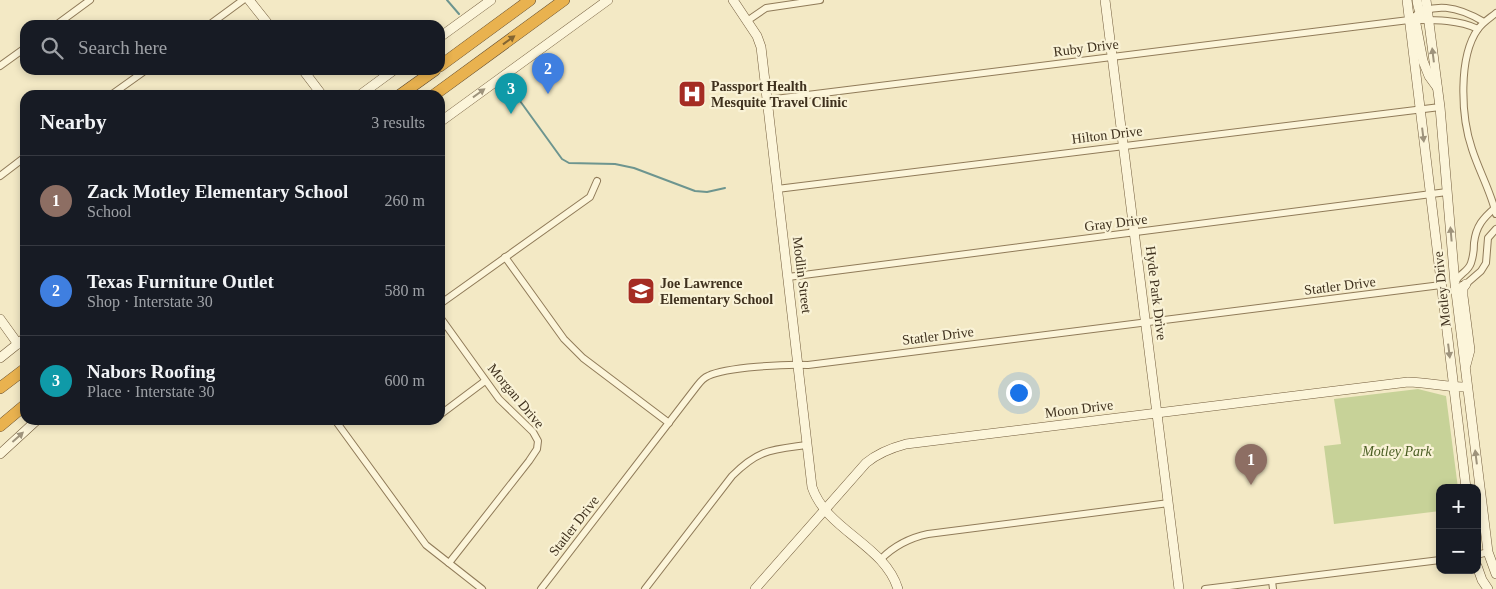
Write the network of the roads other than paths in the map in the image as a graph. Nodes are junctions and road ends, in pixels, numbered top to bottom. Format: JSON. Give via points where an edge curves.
{"nodes":[{"id":1,"x":90,"y":0,"type":"edge"},
{"id":2,"x":243,"y":0,"type":"edge"},
{"id":3,"x":249,"y":0,"type":"edge"},
{"id":4,"x":491,"y":0,"type":"edge"},
{"id":5,"x":530,"y":0,"type":"edge"},
{"id":6,"x":564,"y":0,"type":"edge"},
{"id":7,"x":608,"y":0,"type":"edge"},
{"id":8,"x":732,"y":0,"type":"edge"},
{"id":9,"x":820,"y":0,"type":"edge"},
{"id":10,"x":1105,"y":0,"type":"edge"},
{"id":11,"x":1407,"y":0,"type":"edge"},
{"id":12,"x":1417,"y":0,"type":"edge"},
{"id":13,"x":1424,"y":7,"type":"edge"},
{"id":14,"x":1496,"y":13,"type":"edge"},
{"id":15,"x":63,"y":20,"type":"edge"},
{"id":16,"x":216,"y":20,"type":"edge"},
{"id":17,"x":265,"y":20,"type":"edge"},
{"id":18,"x":1409,"y":20,"type":"junction"},
{"id":19,"x":1429,"y":20,"type":"junction"},
{"id":20,"x":747,"y":21,"type":"junction"},
{"id":21,"x":1484,"y":22,"type":"junction"},
{"id":22,"x":1478,"y":29,"type":"junction"},
{"id":23,"x":445,"y":33,"type":"edge"},
{"id":24,"x":20,"y":52,"type":"edge"},
{"id":25,"x":1113,"y":57,"type":"junction"},
{"id":26,"x":445,"y":62,"type":"edge"},
{"id":27,"x":0,"y":66,"type":"edge"},
{"id":28,"x":139,"y":75,"type":"edge"},
{"id":29,"x":307,"y":75,"type":"edge"},
{"id":30,"x":387,"y":75,"type":"edge"},
{"id":31,"x":427,"y":75,"type":"edge"},
{"id":32,"x":1437,"y":87,"type":"junction"},
{"id":33,"x":118,"y":90,"type":"edge"},
{"id":34,"x":318,"y":90,"type":"edge"},
{"id":35,"x":367,"y":90,"type":"edge"},
{"id":36,"x":407,"y":90,"type":"edge"},
{"id":37,"x":441,"y":90,"type":"edge"},
{"id":38,"x":767,"y":100,"type":"junction"},
{"id":39,"x":1440,"y":107,"type":"junction"},
{"id":40,"x":1420,"y":110,"type":"junction"},
{"id":41,"x":445,"y":118,"type":"edge"},
{"id":42,"x":1124,"y":145,"type":"junction"},
{"id":43,"x":20,"y":161,"type":"edge"},
{"id":44,"x":0,"y":176,"type":"edge"},
{"id":45,"x":597,"y":181,"type":"dead end"},
{"id":46,"x":777,"y":189,"type":"junction"},
{"id":47,"x":1447,"y":192,"type":"junction"},
{"id":48,"x":1430,"y":195,"type":"junction"},
{"id":49,"x":1496,"y":210,"type":"edge"},
{"id":50,"x":1496,"y":230,"type":"edge"},
{"id":51,"x":1135,"y":233,"type":"junction"},
{"id":52,"x":505,"y":257,"type":"junction"},
{"id":53,"x":788,"y":278,"type":"junction"},
{"id":54,"x":1455,"y":284,"type":"junction"},
{"id":55,"x":1466,"y":284,"type":"junction"},
{"id":56,"x":1441,"y":285,"type":"junction"},
{"id":57,"x":445,"y":300,"type":"edge"},
{"id":58,"x":0,"y":320,"type":"edge"},
{"id":59,"x":1146,"y":323,"type":"junction"},
{"id":60,"x":445,"y":324,"type":"edge"},
{"id":61,"x":20,"y":339,"type":"edge"},
{"id":62,"x":20,"y":343,"type":"edge"},
{"id":63,"x":0,"y":358,"type":"edge"},
{"id":64,"x":798,"y":365,"type":"junction"},
{"id":65,"x":1465,"y":370,"type":"junction"},
{"id":66,"x":20,"y":373,"type":"edge"},
{"id":67,"x":485,"y":381,"type":"junction"},
{"id":68,"x":1467,"y":386,"type":"junction"},
{"id":69,"x":0,"y":388,"type":"edge"},
{"id":70,"x":1454,"y":388,"type":"junction"},
{"id":71,"x":20,"y":409,"type":"edge"},
{"id":72,"x":445,"y":411,"type":"edge"},
{"id":73,"x":1157,"y":413,"type":"junction"},
{"id":74,"x":669,"y":423,"type":"junction"},
{"id":75,"x":32,"y":425,"type":"edge"},
{"id":76,"x":338,"y":425,"type":"edge"},
{"id":77,"x":0,"y":426,"type":"edge"},
{"id":78,"x":807,"y":445,"type":"junction"},
{"id":79,"x":0,"y":454,"type":"edge"},
{"id":80,"x":1466,"y":484,"type":"edge"},
{"id":81,"x":1169,"y":503,"type":"junction"},
{"id":82,"x":825,"y":509,"type":"junction"},
{"id":83,"x":1488,"y":552,"type":"junction"},
{"id":84,"x":1481,"y":554,"type":"edge"},
{"id":85,"x":881,"y":559,"type":"junction"},
{"id":86,"x":1436,"y":560,"type":"edge"},
{"id":87,"x":449,"y":563,"type":"junction"},
{"id":88,"x":1480,"y":574,"type":"edge"},
{"id":89,"x":1496,"y":574,"type":"edge"},
{"id":90,"x":1272,"y":581,"type":"junction"},
{"id":91,"x":482,"y":589,"type":"edge"},
{"id":92,"x":541,"y":589,"type":"edge"},
{"id":93,"x":645,"y":589,"type":"edge"},
{"id":94,"x":755,"y":589,"type":"edge"},
{"id":95,"x":898,"y":589,"type":"edge"},
{"id":96,"x":1179,"y":589,"type":"edge"},
{"id":97,"x":1205,"y":589,"type":"edge"},
{"id":98,"x":1273,"y":589,"type":"edge"},
{"id":99,"x":1488,"y":589,"type":"edge"}],
"edges":[{"from":1,"to":15,"type":"street"},
{"from":2,"to":16,"type":"street"},
{"from":3,"to":17,"type":"street"},
{"from":4,"to":23,"type":"street"},
{"from":5,"to":26,"type":"highway"},
{"from":37,"to":6,"type":"highway","one_way":true},
{"from":41,"to":7,"type":"street","one_way":true},
{"from":8,"to":20,"type":"street","name":"Modlin Street"},
{"from":9,"to":20,"type":"street","via":[[766,8]]},
{"from":10,"to":25,"type":"street","name":"Hyde Park Drive"},
{"from":11,"to":18,"type":"street","name":"Motley Drive"},
{"from":12,"to":13,"type":"street","name":"Motley Drive"},
{"from":13,"to":18,"type":"street"},
{"from":13,"to":19,"type":"street","name":"Motley Drive"},
{"from":13,"to":21,"type":"street","via":[[1456,9]]},
{"from":14,"to":21,"type":"street"},
{"from":18,"to":19,"type":"street","name":"Ruby Drive"},
{"from":18,"to":25,"type":"street","name":"Ruby Drive"},
{"from":18,"to":32,"type":"street","via":[[1416,24],[1423,62]]},
{"from":18,"to":40,"type":"street","name":"Motley Drive"},
{"from":19,"to":22,"type":"street","name":"Ruby Drive"},
{"from":32,"to":19,"type":"street","name":"Motley Drive","one_way":true},
{"from":20,"to":38,"type":"street","name":"Modlin Street","via":[[761,47]]},
{"from":21,"to":22,"type":"street"},
{"from":22,"to":49,"type":"street","via":[[1465,66],[1465,121],[1471,148]]},
{"from":24,"to":27,"type":"street"},
{"from":25,"to":38,"type":"street","name":"Ruby Drive"},
{"from":25,"to":42,"type":"street","name":"Hyde Park Drive"},
{"from":28,"to":33,"type":"street"},
{"from":29,"to":34,"type":"street"},
{"from":30,"to":35,"type":"street"},
{"from":31,"to":36,"type":"highway"},
{"from":32,"to":39,"type":"street","name":"Motley Drive"},
{"from":38,"to":46,"type":"street","name":"Modlin Street"},
{"from":39,"to":40,"type":"street","name":"Hilton Drive"},
{"from":39,"to":47,"type":"street","name":"Motley Drive"},
{"from":40,"to":42,"type":"street","name":"Hilton Drive"},
{"from":40,"to":48,"type":"street","name":"Motley Drive","one_way":true},
{"from":42,"to":46,"type":"street","name":"Hilton Drive"},
{"from":42,"to":51,"type":"street","name":"Hyde Park Drive"},
{"from":43,"to":44,"type":"street"},
{"from":45,"to":52,"type":"street","via":[[590,197]]},
{"from":46,"to":53,"type":"street","name":"Modlin Street"},
{"from":47,"to":48,"type":"street","name":"Gray Drive"},
{"from":54,"to":47,"type":"street","name":"Motley Drive","one_way":true},
{"from":48,"to":51,"type":"street","name":"Gray Drive"},
{"from":48,"to":56,"type":"street","name":"Motley Drive"},
{"from":49,"to":54,"type":"street","via":[[1482,220],[1475,232],[1471,263]]},
{"from":50,"to":55,"type":"street","via":[[1488,238],[1486,264]]},
{"from":51,"to":53,"type":"street","name":"Gray Drive"},
{"from":51,"to":59,"type":"street","name":"Hyde Park Drive"},
{"from":52,"to":57,"type":"street"},
{"from":52,"to":74,"type":"street","via":[[564,339],[583,358]]},
{"from":53,"to":64,"type":"street","name":"Modlin Street"},
{"from":54,"to":55,"type":"street"},
{"from":54,"to":56,"type":"street"},
{"from":54,"to":65,"type":"street","name":"Motley Drive"},
{"from":55,"to":65,"type":"street","via":[[1462,296],[1470,350]]},
{"from":56,"to":59,"type":"street","name":"Statler Drive"},
{"from":56,"to":70,"type":"street","name":"Motley Drive","one_way":true},
{"from":58,"to":61,"type":"street"},
{"from":59,"to":64,"type":"street","name":"Statler Drive"},
{"from":59,"to":73,"type":"street","name":"Hyde Park Drive"},
{"from":60,"to":67,"type":"street","name":"Morgan Drive"},
{"from":62,"to":63,"type":"street"},
{"from":64,"to":74,"type":"street","name":"Statler Drive","via":[[724,371],[708,376],[696,386]]},
{"from":64,"to":78,"type":"street","name":"Modlin Street"},
{"from":65,"to":68,"type":"street","name":"Motley Drive"},
{"from":66,"to":69,"type":"highway"},
{"from":67,"to":72,"type":"street"},
{"from":67,"to":87,"type":"street","name":"Morgan Drive","via":[[532,432],[538,441],[537,449]]},
{"from":68,"to":70,"type":"street","name":"Moon Drive"},
{"from":83,"to":68,"type":"street","name":"Motley Drive","one_way":true},
{"from":70,"to":73,"type":"street","name":"Moon Drive","via":[[1408,382]]},
{"from":70,"to":80,"type":"street","name":"Motley Drive"},
{"from":71,"to":77,"type":"highway"},
{"from":73,"to":81,"type":"street","name":"Hyde Park Drive"},
{"from":73,"to":82,"type":"street","name":"Moon Drive","via":[[892,448],[866,463]]},
{"from":74,"to":92,"type":"street","name":"Statler Drive"},
{"from":79,"to":75,"type":"street","one_way":true},
{"from":76,"to":87,"type":"street","via":[[426,544]]},
{"from":78,"to":82,"type":"street","name":"Modlin Street","via":[[812,487]]},
{"from":78,"to":93,"type":"street","via":[[773,450],[746,462]]},
{"from":81,"to":85,"type":"street","via":[[928,534],[894,547]]},
{"from":81,"to":96,"type":"street","name":"Hyde Park Drive"},
{"from":82,"to":85,"type":"street","name":"Modlin Street"},
{"from":82,"to":94,"type":"street","name":"Moon Drive"},
{"from":83,"to":84,"type":"street"},
{"from":83,"to":89,"type":"street","name":"Motley Drive"},
{"from":85,"to":95,"type":"street","name":"Modlin Street"},
{"from":86,"to":90,"type":"street"},
{"from":87,"to":91,"type":"street"},
{"from":88,"to":99,"type":"street"},
{"from":90,"to":97,"type":"street"},
{"from":90,"to":98,"type":"street"}]}
